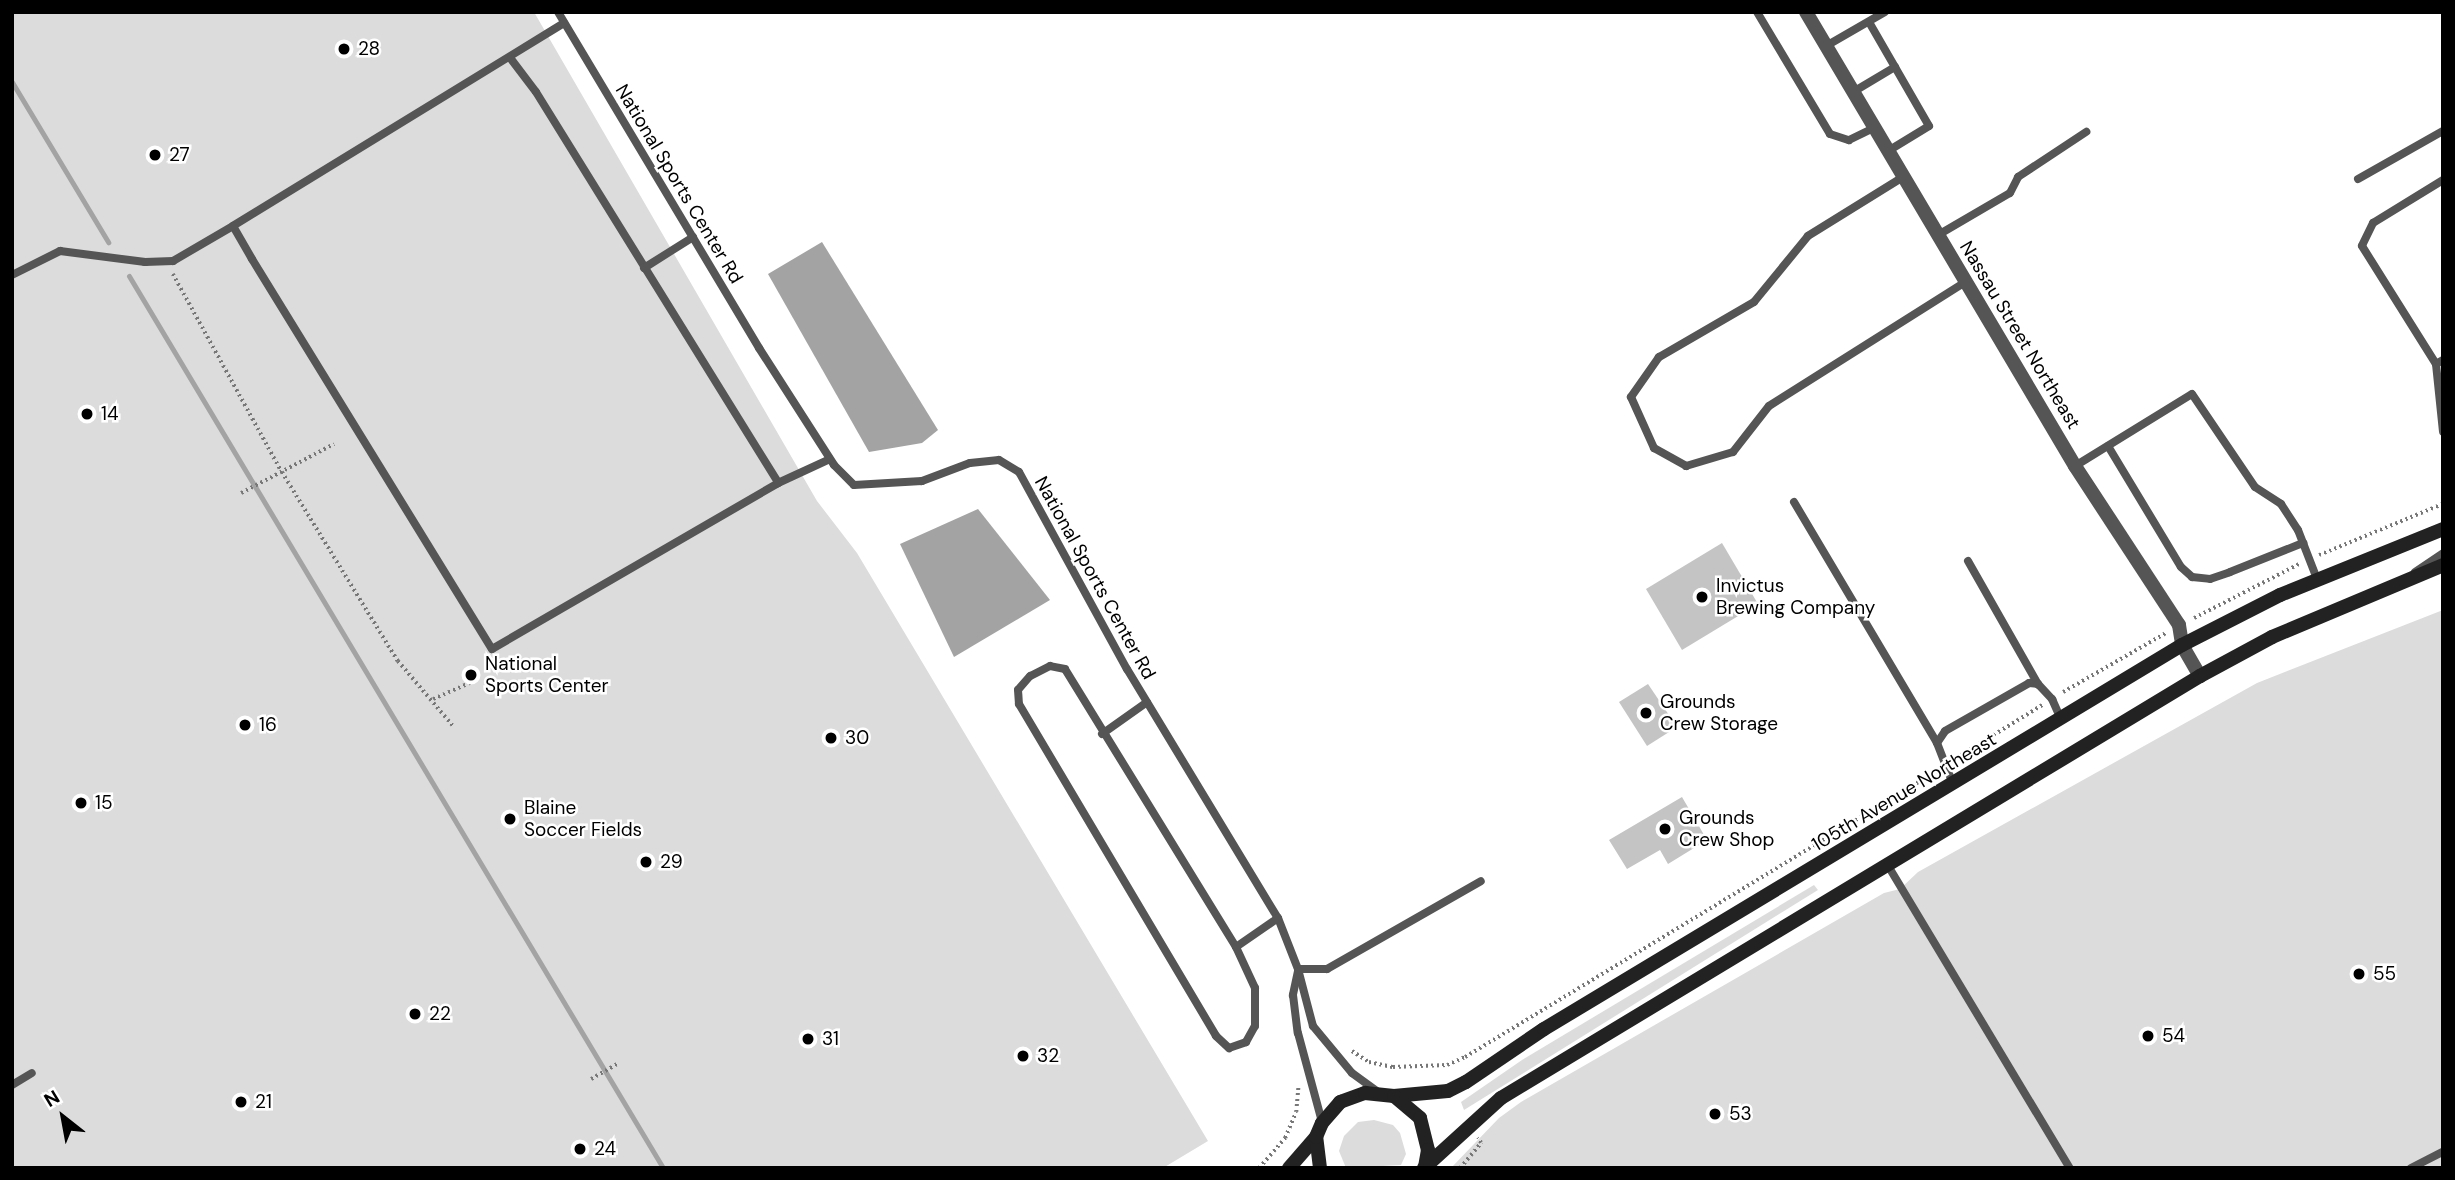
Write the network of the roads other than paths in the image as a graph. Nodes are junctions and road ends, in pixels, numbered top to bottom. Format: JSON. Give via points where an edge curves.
{"nodes":[{"id":1,"x":558,"y":12,"type":"edge"},
{"id":2,"x":1757,"y":12,"type":"edge"},
{"id":3,"x":1806,"y":12,"type":"edge"},
{"id":4,"x":1885,"y":12,"type":"edge"},
{"id":5,"x":1868,"y":22,"type":"junction"},
{"id":6,"x":564,"y":23,"type":"junction"},
{"id":7,"x":1826,"y":46,"type":"junction"},
{"id":8,"x":511,"y":59,"type":"junction"},
{"id":9,"x":1895,"y":68,"type":"junction"},
{"id":10,"x":1853,"y":92,"type":"junction"},
{"id":11,"x":1874,"y":128,"type":"junction"},
{"id":12,"x":2443,"y":131,"type":"edge"},
{"id":13,"x":2087,"y":132,"type":"dead end"},
{"id":14,"x":1888,"y":150,"type":"junction"},
{"id":15,"x":1903,"y":177,"type":"junction"},
{"id":16,"x":2358,"y":178,"type":"dead end"},
{"id":17,"x":2443,"y":180,"type":"edge"},
{"id":18,"x":233,"y":226,"type":"junction"},
{"id":19,"x":1938,"y":235,"type":"junction"},
{"id":20,"x":693,"y":237,"type":"junction"},
{"id":21,"x":644,"y":268,"type":"junction"},
{"id":22,"x":12,"y":275,"type":"edge"},
{"id":23,"x":1965,"y":282,"type":"junction"},
{"id":24,"x":2440,"y":362,"type":"edge"},
{"id":25,"x":2443,"y":432,"type":"edge"},
{"id":26,"x":2108,"y":446,"type":"junction"},
{"id":27,"x":830,"y":459,"type":"junction"},
{"id":28,"x":2075,"y":466,"type":"junction"},
{"id":29,"x":778,"y":483,"type":"junction"},
{"id":30,"x":1794,"y":502,"type":"dead end"},
{"id":31,"x":2440,"y":528,"type":"edge"},
{"id":32,"x":2303,"y":543,"type":"junction"},
{"id":33,"x":2443,"y":553,"type":"edge"},
{"id":34,"x":1968,"y":561,"type":"dead end"},
{"id":35,"x":2443,"y":565,"type":"edge"},
{"id":36,"x":2316,"y":579,"type":"junction"},
{"id":37,"x":2408,"y":579,"type":"junction"},
{"id":38,"x":2182,"y":645,"type":"junction"},
{"id":39,"x":2200,"y":676,"type":"junction"},
{"id":40,"x":2038,"y":684,"type":"junction"},
{"id":41,"x":1147,"y":702,"type":"junction"},
{"id":42,"x":2061,"y":719,"type":"junction"},
{"id":43,"x":1102,"y":734,"type":"junction"},
{"id":44,"x":1937,"y":743,"type":"junction"},
{"id":45,"x":1953,"y":785,"type":"junction"},
{"id":46,"x":1887,"y":864,"type":"junction"},
{"id":47,"x":1481,"y":881,"type":"dead end"},
{"id":48,"x":1278,"y":918,"type":"junction"},
{"id":49,"x":1236,"y":947,"type":"junction"},
{"id":50,"x":1298,"y":968,"type":"junction"},
{"id":51,"x":32,"y":1073,"type":"dead end"},
{"id":52,"x":12,"y":1085,"type":"edge"},
{"id":53,"x":1379,"y":1092,"type":"junction"},
{"id":54,"x":1394,"y":1096,"type":"junction"},
{"id":55,"x":1319,"y":1130,"type":"junction"},
{"id":56,"x":2443,"y":1152,"type":"edge"},
{"id":57,"x":1425,"y":1167,"type":"edge"},
{"id":58,"x":1289,"y":1168,"type":"edge"},
{"id":59,"x":1320,"y":1168,"type":"edge"},
{"id":60,"x":2070,"y":1168,"type":"edge"},
{"id":61,"x":2410,"y":1168,"type":"edge"}],
"edges":[{"from":1,"to":6,"type":"lane","name":"National Sports Center Rd"},
{"from":2,"to":11,"type":"lane","via":[[1830,134],[1849,140]]},
{"from":3,"to":7,"type":"street","name":"Nassau Street Northeast"},
{"from":4,"to":5,"type":"lane"},
{"from":5,"to":7,"type":"lane"},
{"from":5,"to":9,"type":"lane"},
{"from":6,"to":8,"type":"lane"},
{"from":6,"to":20,"type":"lane","name":"National Sports Center Rd"},
{"from":7,"to":10,"type":"street","name":"Nassau Street Northeast"},
{"from":8,"to":18,"type":"lane"},
{"from":8,"to":21,"type":"lane"},
{"from":9,"to":10,"type":"lane"},
{"from":9,"to":14,"type":"lane","via":[[1929,126]]},
{"from":10,"to":11,"type":"street","name":"Nassau Street Northeast"},
{"from":11,"to":14,"type":"street","name":"Nassau Street Northeast"},
{"from":12,"to":16,"type":"lane"},
{"from":13,"to":19,"type":"lane","via":[[2018,177],[2010,193]]},
{"from":14,"to":15,"type":"street","name":"Nassau Street Northeast"},
{"from":15,"to":19,"type":"street","name":"Nassau Street Northeast"},
{"from":15,"to":23,"type":"lane","via":[[1808,236],[1754,303],[1659,357],[1631,397],[1654,448],[1686,466],[1733,452],[1769,406]]},
{"from":17,"to":24,"type":"lane","via":[[2373,223],[2362,246]]},
{"from":18,"to":22,"type":"lane","via":[[173,261],[61,251]]},
{"from":18,"to":29,"type":"lane","via":[[492,649]]},
{"from":19,"to":23,"type":"street","name":"Nassau Street Northeast"},
{"from":20,"to":21,"type":"lane"},
{"from":20,"to":27,"type":"lane","name":"National Sports Center Rd"},
{"from":21,"to":29,"type":"lane"},
{"from":23,"to":28,"type":"street","name":"Nassau Street Northeast"},
{"from":24,"to":25,"type":"lane"},
{"from":26,"to":28,"type":"lane"},
{"from":26,"to":32,"type":"lane","via":[[2181,567],[2192,577],[2210,579]]},
{"from":26,"to":32,"type":"lane","via":[[2192,394],[2255,486],[2281,504]]},
{"from":27,"to":29,"type":"lane"},
{"from":27,"to":41,"type":"lane","name":"National Sports Center Rd","via":[[853,485],[922,481],[970,463],[999,460],[1019,472]]},
{"from":28,"to":38,"type":"street","name":"Nassau Street Northeast","via":[[2179,625]]},
{"from":30,"to":44,"type":"lane"},
{"from":31,"to":36,"type":"street","name":"105th Avenue Northeast"},
{"from":32,"to":36,"type":"lane"},
{"from":33,"to":37,"type":"lane"},
{"from":34,"to":40,"type":"lane"},
{"from":35,"to":37,"type":"street","name":"105th Avenue Northeast"},
{"from":36,"to":38,"type":"street","name":"105th Avenue Northeast"},
{"from":37,"to":39,"type":"street","name":"105th Avenue Northeast","via":[[2272,637]]},
{"from":38,"to":39,"type":"street","name":"Nassau Street Northeast"},
{"from":38,"to":42,"type":"street","name":"105th Avenue Northeast"},
{"from":39,"to":46,"type":"street","name":"105th Avenue Northeast"},
{"from":40,"to":42,"type":"lane"},
{"from":40,"to":44,"type":"lane","via":[[2029,683],[1945,731]]},
{"from":41,"to":43,"type":"lane"},
{"from":41,"to":48,"type":"lane","name":"National Sports Center Rd"},
{"from":42,"to":45,"type":"street","name":"105th Avenue Northeast"},
{"from":43,"to":49,"type":"lane"},
{"from":43,"to":49,"type":"lane","via":[[1065,669],[1050,666],[1018,690],[1026,716],[1216,1036],[1229,1048],[1245,1042],[1255,1026],[1255,988]]},
{"from":44,"to":45,"type":"lane"},
{"from":45,"to":54,"type":"street","name":"105th Avenue Northeast","via":[[1544,1029],[1466,1082],[1448,1091]]},
{"from":46,"to":57,"type":"street","name":"105th Avenue Northeast","via":[[1502,1098]]},
{"from":46,"to":60,"type":"lane"},
{"from":47,"to":50,"type":"lane","via":[[1327,969]]},
{"from":48,"to":49,"type":"lane"},
{"from":48,"to":50,"type":"lane","name":"National Sports Center Rd"},
{"from":50,"to":53,"type":"lane","name":"National Sports Center Rd","via":[[1313,1026],[1352,1073]]},
{"from":50,"to":55,"type":"lane","via":[[1293,995],[1297,1034]]},
{"from":51,"to":52,"type":"lane"},
{"from":53,"to":54,"type":"street","name":"105th Avenue Northeast"},
{"from":53,"to":55,"type":"street","via":[[1352,1096]]},
{"from":54,"to":57,"type":"street","name":"105th Avenue Northeast","via":[[1420,1118],[1426,1133]]},
{"from":55,"to":58,"type":"street"},
{"from":55,"to":59,"type":"street"},
{"from":56,"to":61,"type":"lane"}]}
